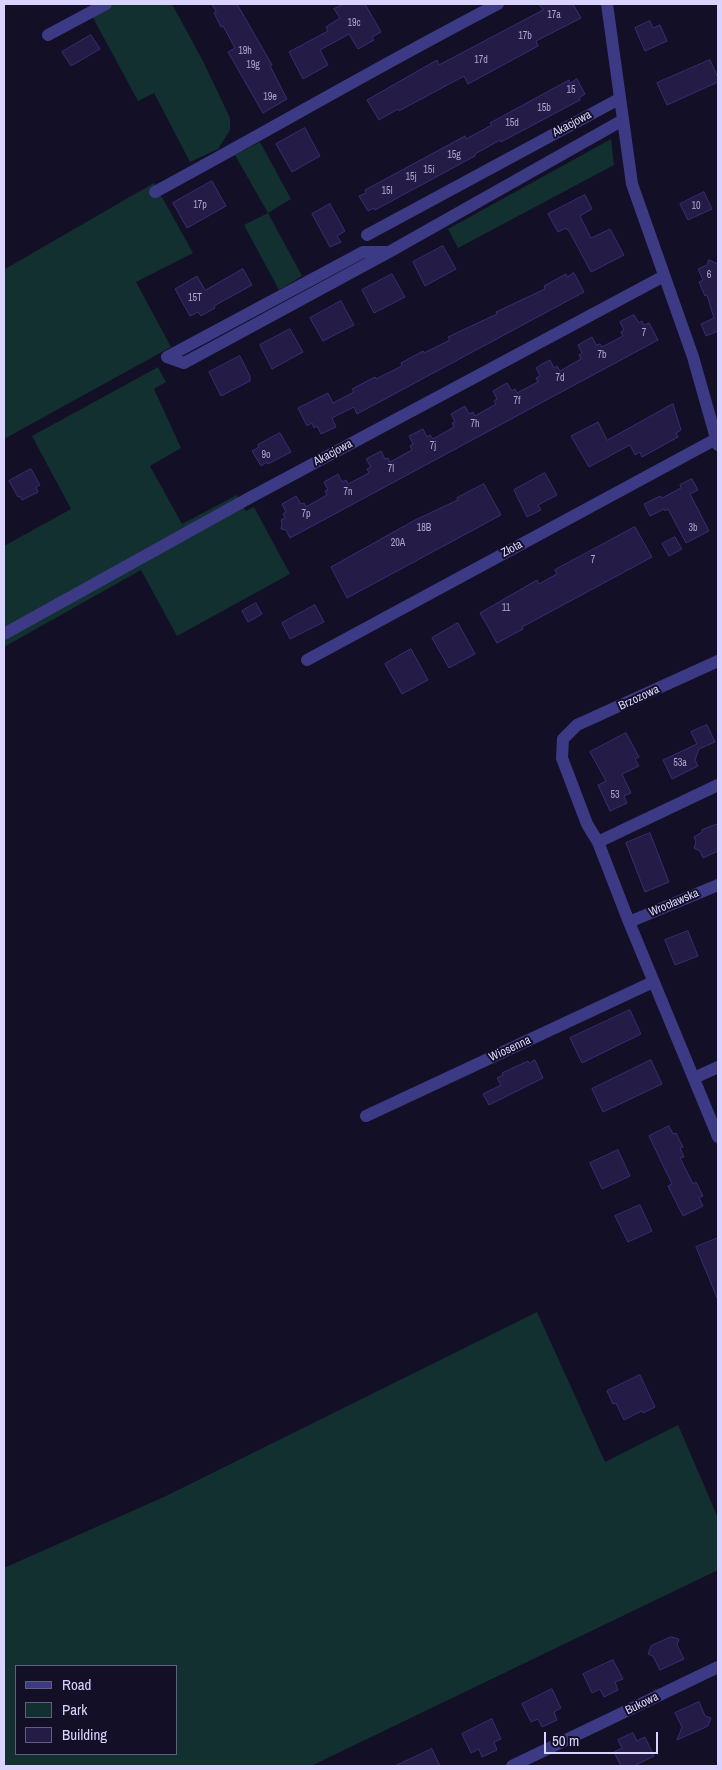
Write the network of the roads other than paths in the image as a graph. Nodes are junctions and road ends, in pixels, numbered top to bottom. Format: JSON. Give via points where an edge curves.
{"nodes":[{"id":1,"x":106,"y":4,"type":"edge"},
{"id":2,"x":498,"y":4,"type":"edge"},
{"id":3,"x":606,"y":4,"type":"edge"},
{"id":4,"x":48,"y":35,"type":"dead end"},
{"id":5,"x":619,"y":99,"type":"junction"},
{"id":6,"x":623,"y":120,"type":"junction"},
{"id":7,"x":155,"y":192,"type":"dead end"},
{"id":8,"x":367,"y":235,"type":"dead end"},
{"id":9,"x":389,"y":252,"type":"junction"},
{"id":10,"x":664,"y":276,"type":"junction"},
{"id":11,"x":717,"y":442,"type":"edge"},
{"id":12,"x":4,"y":634,"type":"edge"},
{"id":13,"x":307,"y":660,"type":"dead end"},
{"id":14,"x":718,"y":661,"type":"edge"},
{"id":15,"x":718,"y":785,"type":"edge"},
{"id":16,"x":598,"y":842,"type":"junction"},
{"id":17,"x":718,"y":885,"type":"edge"},
{"id":18,"x":629,"y":922,"type":"junction"},
{"id":19,"x":653,"y":982,"type":"junction"},
{"id":20,"x":718,"y":1067,"type":"edge"},
{"id":21,"x":694,"y":1078,"type":"junction"},
{"id":22,"x":366,"y":1116,"type":"dead end"},
{"id":23,"x":718,"y":1136,"type":"edge"},
{"id":24,"x":718,"y":1667,"type":"edge"},
{"id":25,"x":512,"y":1766,"type":"edge"}],
"edges":[{"from":1,"to":4,"type":"street"},
{"from":2,"to":7,"type":"street"},
{"from":3,"to":5,"type":"street"},
{"from":5,"to":6,"type":"street"},
{"from":5,"to":8,"type":"street","name":"Akacjowa"},
{"from":6,"to":9,"type":"street","name":"Akacjowa"},
{"from":6,"to":10,"type":"street","via":[[632,184]]},
{"from":9,"to":9,"type":"street","name":"Akacjowa","via":[[184,363],[167,357],[363,252]]},
{"from":10,"to":11,"type":"street","via":[[693,358]]},
{"from":10,"to":12,"type":"street","name":"Akacjowa","via":[[260,492]]},
{"from":11,"to":13,"type":"street","name":"Złota"},
{"from":14,"to":16,"type":"street","name":"Brzozowa","via":[[577,725],[563,739],[562,758],[587,824]]},
{"from":15,"to":16,"type":"street"},
{"from":16,"to":18,"type":"street"},
{"from":17,"to":18,"type":"street","name":"Wrocławska"},
{"from":18,"to":19,"type":"street"},
{"from":19,"to":21,"type":"street"},
{"from":19,"to":22,"type":"street","name":"Wiosenna"},
{"from":20,"to":21,"type":"street"},
{"from":21,"to":23,"type":"street"},
{"from":24,"to":25,"type":"street","name":"Bukowa"}]}
